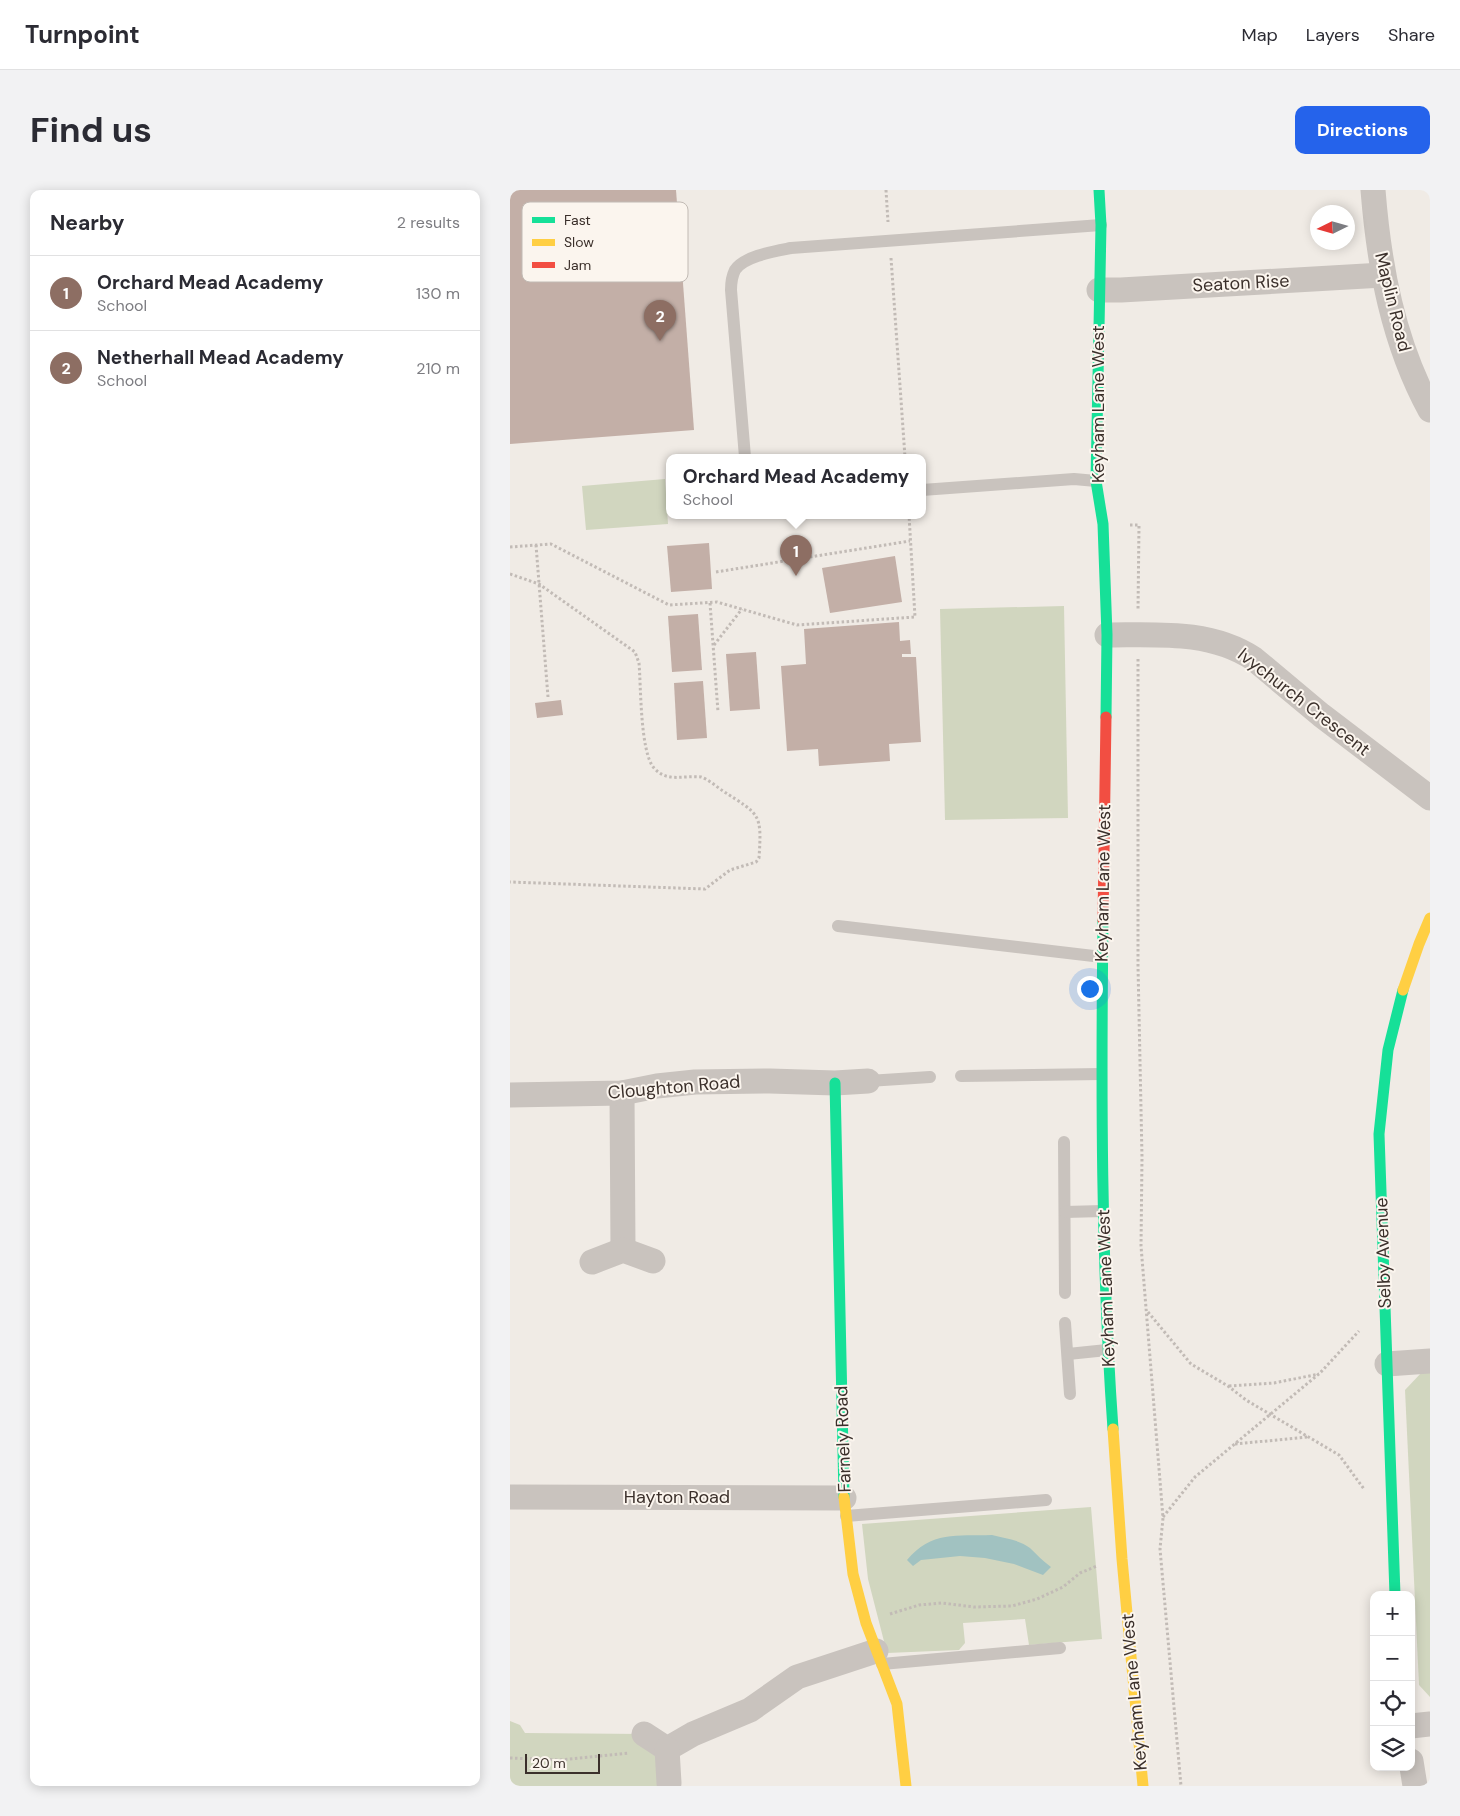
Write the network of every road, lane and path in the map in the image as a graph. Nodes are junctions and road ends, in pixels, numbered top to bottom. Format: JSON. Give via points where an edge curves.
{"nodes":[{"id":1,"x":886,"y":190,"type":"edge"},
{"id":2,"x":1098,"y":190,"type":"edge"},
{"id":3,"x":1373,"y":190,"type":"edge"},
{"id":4,"x":1100,"y":225,"type":"junction"},
{"id":5,"x":890,"y":240,"type":"junction"},
{"id":6,"x":1383,"y":275,"type":"junction"},
{"id":7,"x":1099,"y":290,"type":"junction"},
{"id":8,"x":1429,"y":406,"type":"edge"},
{"id":9,"x":745,"y":454,"type":"edge"},
{"id":10,"x":905,"y":454,"type":"edge"},
{"id":11,"x":1096,"y":481,"type":"junction"},
{"id":12,"x":926,"y":490,"type":"edge"},
{"id":13,"x":909,"y":519,"type":"edge"},
{"id":14,"x":1103,"y":524,"type":"junction"},
{"id":15,"x":910,"y":541,"type":"junction"},
{"id":16,"x":536,"y":545,"type":"junction"},
{"id":17,"x":510,"y":547,"type":"edge"},
{"id":18,"x":716,"y":572,"type":"dead end"},
{"id":19,"x":510,"y":574,"type":"edge"},
{"id":20,"x":539,"y":584,"type":"junction"},
{"id":21,"x":710,"y":603,"type":"junction"},
{"id":22,"x":742,"y":609,"type":"junction"},
{"id":23,"x":1107,"y":635,"type":"junction"},
{"id":24,"x":1138,"y":635,"type":"junction"},
{"id":25,"x":713,"y":646,"type":"junction"},
{"id":26,"x":548,"y":697,"type":"dead end"},
{"id":27,"x":718,"y":712,"type":"dead end"},
{"id":28,"x":1430,"y":798,"type":"edge"},
{"id":29,"x":510,"y":882,"type":"edge"},
{"id":30,"x":1430,"y":918,"type":"edge"},
{"id":31,"x":838,"y":926,"type":"dead end"},
{"id":32,"x":1102,"y":957,"type":"junction"},
{"id":33,"x":1101,"y":1074,"type":"junction"},
{"id":34,"x":961,"y":1076,"type":"dead end"},
{"id":35,"x":930,"y":1077,"type":"dead end"},
{"id":36,"x":868,"y":1081,"type":"joint"},
{"id":37,"x":835,"y":1083,"type":"junction"},
{"id":38,"x":622,"y":1093,"type":"junction"},
{"id":39,"x":510,"y":1094,"type":"edge"},
{"id":40,"x":1064,"y":1142,"type":"dead end"},
{"id":41,"x":1103,"y":1211,"type":"junction"},
{"id":42,"x":1065,"y":1212,"type":"junction"},
{"id":43,"x":623,"y":1250,"type":"junction"},
{"id":44,"x":653,"y":1261,"type":"dead end"},
{"id":45,"x":592,"y":1262,"type":"dead end"},
{"id":46,"x":1065,"y":1293,"type":"dead end"},
{"id":47,"x":1146,"y":1311,"type":"junction"},
{"id":48,"x":1065,"y":1323,"type":"dead end"},
{"id":49,"x":1360,"y":1329,"type":"dead end"},
{"id":50,"x":1107,"y":1350,"type":"junction"},
{"id":51,"x":1068,"y":1354,"type":"junction"},
{"id":52,"x":1430,"y":1361,"type":"edge"},
{"id":53,"x":1387,"y":1364,"type":"junction"},
{"id":54,"x":1320,"y":1373,"type":"junction"},
{"id":55,"x":1228,"y":1386,"type":"junction"},
{"id":56,"x":1070,"y":1394,"type":"dead end"},
{"id":57,"x":1270,"y":1414,"type":"junction"},
{"id":58,"x":1308,"y":1437,"type":"junction"},
{"id":59,"x":1234,"y":1444,"type":"junction"},
{"id":60,"x":1365,"y":1491,"type":"dead end"},
{"id":61,"x":510,"y":1497,"type":"edge"},
{"id":62,"x":1046,"y":1500,"type":"dead end"},
{"id":63,"x":845,"y":1507,"type":"junction"},
{"id":64,"x":1163,"y":1518,"type":"junction"},
{"id":65,"x":1122,"y":1559,"type":"junction"},
{"id":66,"x":1395,"y":1591,"type":"edge"},
{"id":67,"x":866,"y":1623,"type":"junction"},
{"id":68,"x":1060,"y":1648,"type":"dead end"},
{"id":69,"x":879,"y":1658,"type":"junction"},
{"id":70,"x":1430,"y":1724,"type":"edge"},
{"id":71,"x":1415,"y":1726,"type":"edge"},
{"id":72,"x":644,"y":1734,"type":"dead end"},
{"id":73,"x":667,"y":1749,"type":"junction"},
{"id":74,"x":510,"y":1758,"type":"edge"},
{"id":75,"x":1413,"y":1771,"type":"edge"},
{"id":76,"x":670,"y":1783,"type":"dead end"},
{"id":77,"x":906,"y":1786,"type":"edge"},
{"id":78,"x":1143,"y":1786,"type":"edge"},
{"id":79,"x":1180,"y":1786,"type":"edge"},
{"id":80,"x":1415,"y":1786,"type":"edge"}],
"edges":[{"from":1,"to":5,"type":"path"},
{"from":2,"to":4,"type":"street","name":"Keyham Lane West"},
{"from":3,"to":6,"type":"street","name":"Maplin Road"},
{"from":4,"to":5,"type":"lane"},
{"from":4,"to":7,"type":"street","name":"Keyham Lane West"},
{"from":5,"to":9,"type":"lane","via":[[791,248],[750,259],[735,270],[731,290]]},
{"from":5,"to":10,"type":"path"},
{"from":6,"to":7,"type":"street","name":"Seaton Rise"},
{"from":6,"to":8,"type":"street","name":"Maplin Road","via":[[1399,337]]},
{"from":7,"to":11,"type":"street","name":"Keyham Lane West"},
{"from":11,"to":12,"type":"lane","via":[[1074,479]]},
{"from":11,"to":14,"type":"street","name":"Keyham Lane West"},
{"from":13,"to":15,"type":"path"},
{"from":14,"to":23,"type":"street","name":"Keyham Lane West"},
{"from":14,"to":24,"type":"path","via":[[1139,525]]},
{"from":15,"to":18,"type":"path"},
{"from":15,"to":22,"type":"path","via":[[915,617],[797,625]]},
{"from":16,"to":17,"type":"path"},
{"from":16,"to":20,"type":"path"},
{"from":16,"to":21,"type":"path","via":[[551,544],[669,605]]},
{"from":19,"to":20,"type":"path"},
{"from":20,"to":26,"type":"path"},
{"from":20,"to":29,"type":"path","via":[[635,652],[639,663],[645,749],[649,760],[654,768],[672,778],[702,777],[752,810],[761,833],[759,858],[756,862],[730,870],[705,889]]},
{"from":21,"to":22,"type":"path"},
{"from":21,"to":25,"type":"path"},
{"from":22,"to":25,"type":"path"},
{"from":23,"to":24,"type":"street","name":"Ivychurch Crescent"},
{"from":23,"to":32,"type":"street","name":"Keyham Lane West"},
{"from":24,"to":28,"type":"street","name":"Ivychurch Crescent","via":[[1202,638],[1243,652]]},
{"from":24,"to":47,"type":"path","via":[[1141,1246]]},
{"from":25,"to":27,"type":"path"},
{"from":30,"to":53,"type":"street","name":"Selby Avenue","via":[[1394,1017],[1381,1094],[1379,1134]]},
{"from":31,"to":32,"type":"lane"},
{"from":32,"to":33,"type":"street","name":"Keyham Lane West"},
{"from":33,"to":34,"type":"lane"},
{"from":33,"to":41,"type":"street","name":"Keyham Lane West"},
{"from":35,"to":36,"type":"lane"},
{"from":36,"to":37,"type":"street","name":"Cloughton Road"},
{"from":37,"to":38,"type":"street","name":"Cloughton Road","via":[[695,1082]]},
{"from":37,"to":63,"type":"street","name":"Farnely Road"},
{"from":38,"to":39,"type":"street","name":"Cloughton Road"},
{"from":38,"to":43,"type":"street"},
{"from":40,"to":42,"type":"lane"},
{"from":41,"to":42,"type":"lane"},
{"from":41,"to":50,"type":"street","name":"Keyham Lane West"},
{"from":42,"to":46,"type":"lane"},
{"from":43,"to":44,"type":"street"},
{"from":43,"to":45,"type":"street"},
{"from":47,"to":55,"type":"path","via":[[1190,1364]]},
{"from":47,"to":64,"type":"path"},
{"from":48,"to":51,"type":"lane"},
{"from":49,"to":54,"type":"path"},
{"from":50,"to":51,"type":"lane"},
{"from":50,"to":65,"type":"street","name":"Keyham Lane West"},
{"from":51,"to":56,"type":"lane"},
{"from":52,"to":53,"type":"street"},
{"from":53,"to":66,"type":"street","name":"Selby Avenue"},
{"from":54,"to":55,"type":"path","via":[[1274,1383]]},
{"from":54,"to":57,"type":"path"},
{"from":55,"to":57,"type":"path"},
{"from":57,"to":58,"type":"path"},
{"from":57,"to":59,"type":"path"},
{"from":58,"to":59,"type":"path"},
{"from":58,"to":60,"type":"path","via":[[1339,1455]]},
{"from":59,"to":64,"type":"path","via":[[1195,1477]]},
{"from":61,"to":63,"type":"street","name":"Hayton Road"},
{"from":62,"to":63,"type":"lane"},
{"from":63,"to":67,"type":"street","name":"Farnely Road","via":[[853,1574]]},
{"from":64,"to":79,"type":"path","via":[[1160,1550]]},
{"from":65,"to":67,"type":"path","via":[[1087,1570],[1037,1599],[1012,1606],[919,1605]]},
{"from":65,"to":78,"type":"street","name":"Keyham Lane West"},
{"from":67,"to":69,"type":"street","name":"Farnely Road"},
{"from":68,"to":69,"type":"lane"},
{"from":69,"to":73,"type":"street","via":[[797,1677],[750,1710],[693,1734]]},
{"from":69,"to":77,"type":"street","name":"Farnely Road","via":[[897,1704]]},
{"from":70,"to":71,"type":"street"},
{"from":72,"to":73,"type":"street"},
{"from":73,"to":74,"type":"path","via":[[560,1760]]},
{"from":73,"to":76,"type":"street"},
{"from":75,"to":80,"type":"street"}]}
